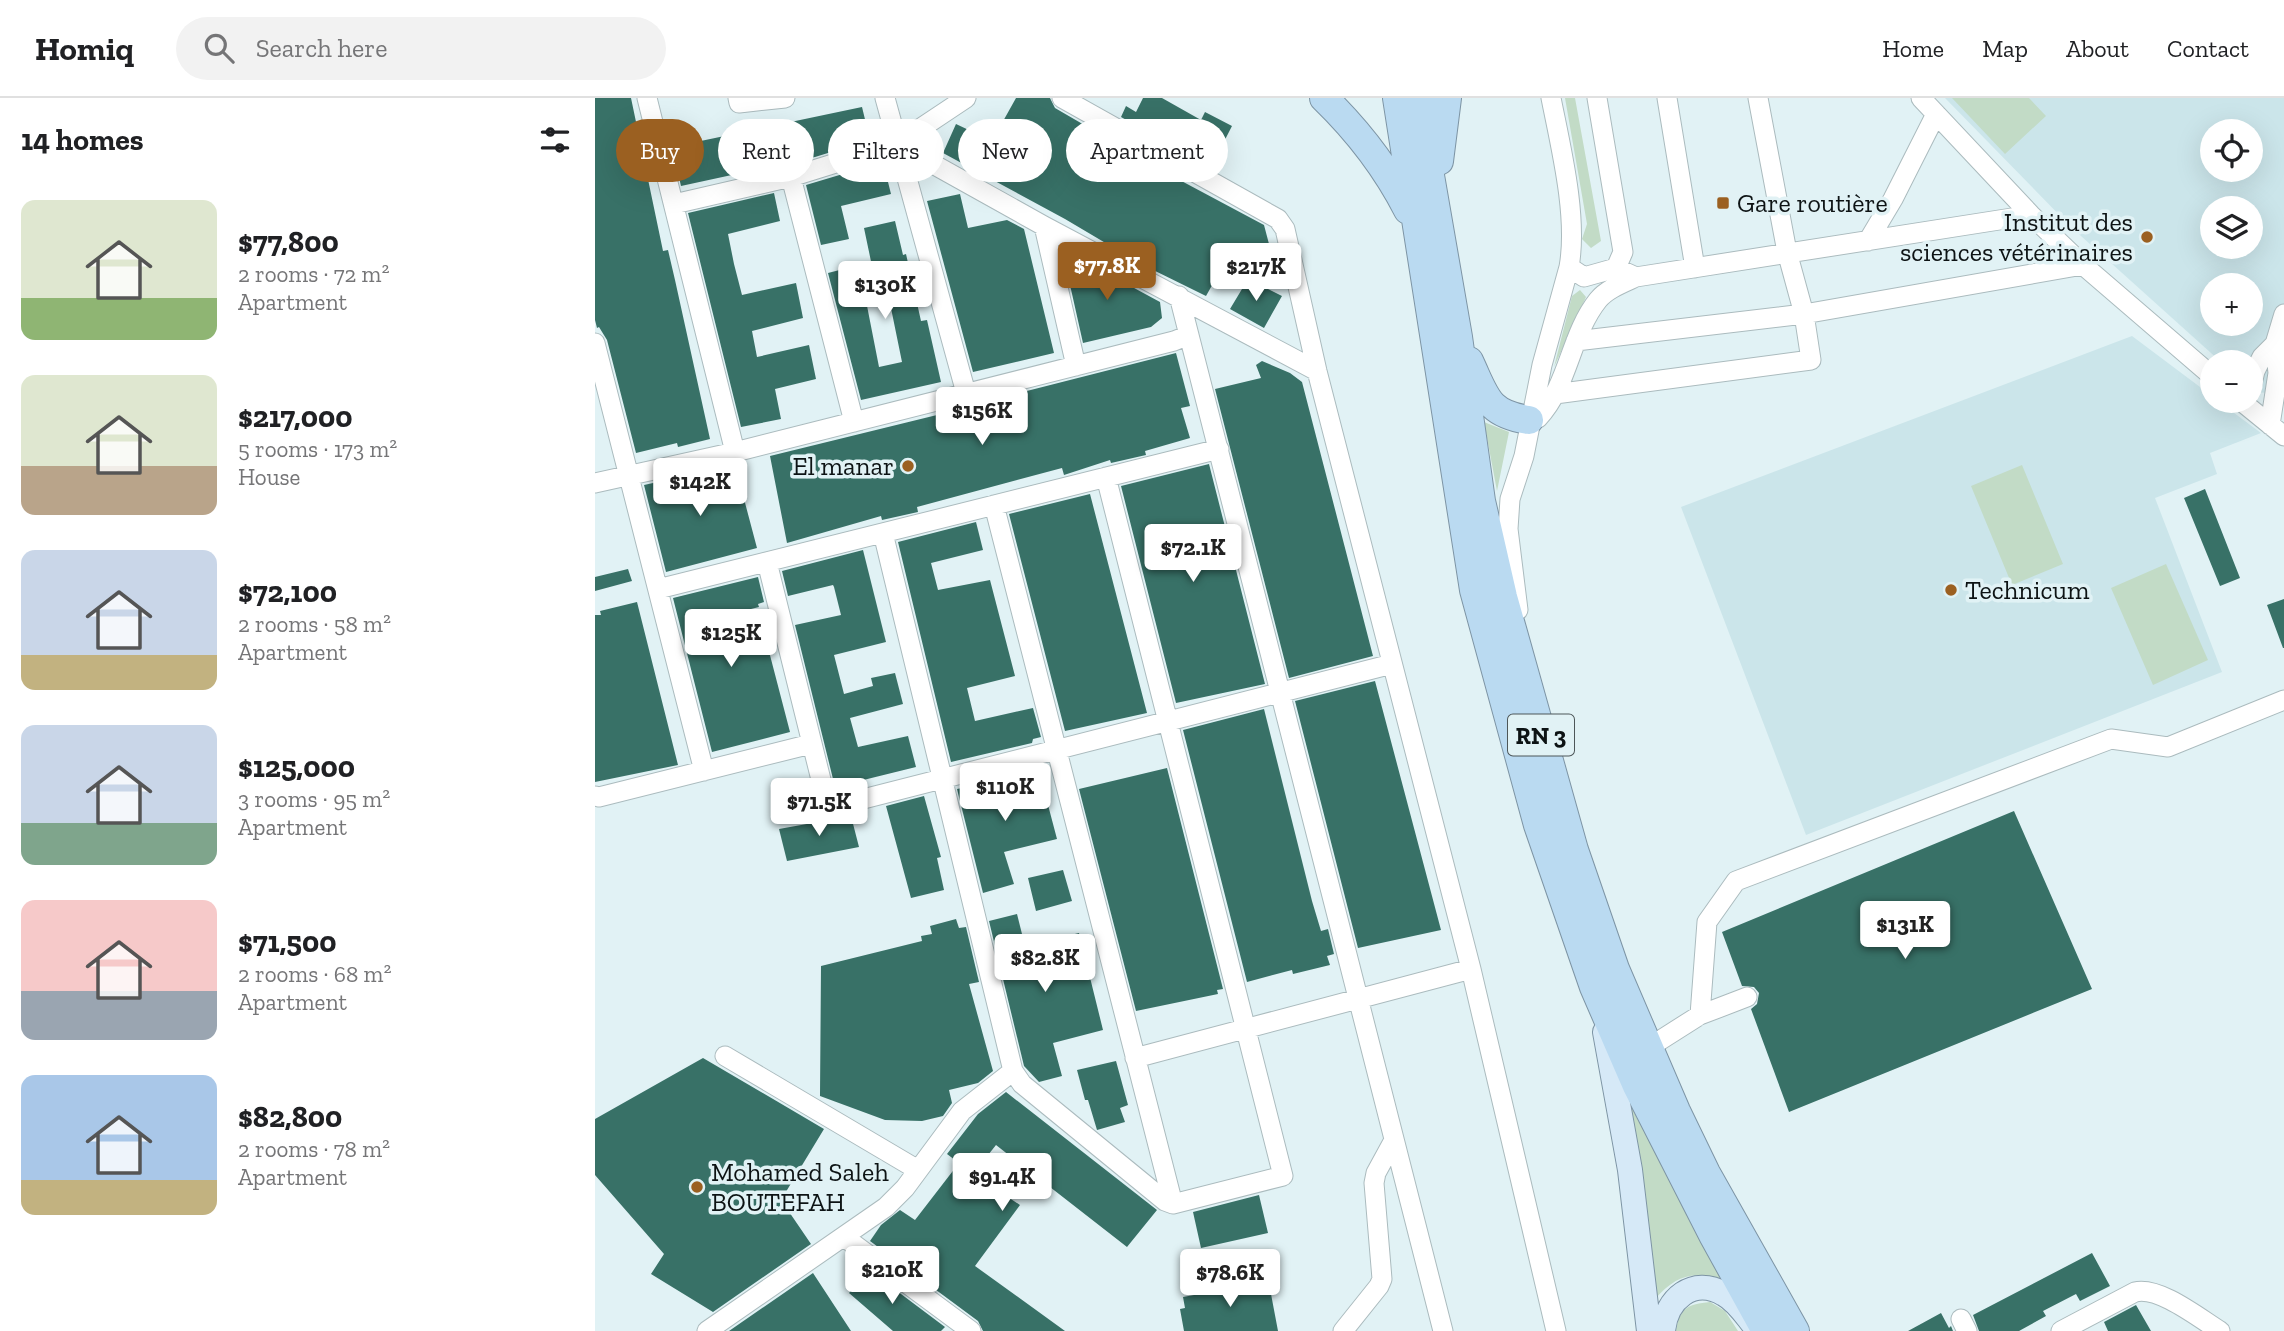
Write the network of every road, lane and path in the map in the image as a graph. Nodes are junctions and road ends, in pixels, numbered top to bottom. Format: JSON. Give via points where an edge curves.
{"nodes":[{"id":1,"x":647,"y":98,"type":"edge"},
{"id":2,"x":738,"y":98,"type":"edge"},
{"id":3,"x":785,"y":98,"type":"edge"},
{"id":4,"x":885,"y":98,"type":"edge"},
{"id":5,"x":966,"y":98,"type":"edge"},
{"id":6,"x":1062,"y":98,"type":"edge"},
{"id":7,"x":1324,"y":98,"type":"edge"},
{"id":8,"x":1397,"y":98,"type":"edge"},
{"id":9,"x":1419,"y":98,"type":"edge"},
{"id":10,"x":1447,"y":98,"type":"edge"},
{"id":11,"x":1551,"y":98,"type":"edge"},
{"id":12,"x":1597,"y":98,"type":"edge"},
{"id":13,"x":1667,"y":98,"type":"edge"},
{"id":14,"x":1758,"y":98,"type":"edge"},
{"id":15,"x":1921,"y":98,"type":"edge"},
{"id":16,"x":1936,"y":114,"type":"junction"},
{"id":17,"x":890,"y":119,"type":"edge"},
{"id":18,"x":934,"y":119,"type":"edge"},
{"id":19,"x":944,"y":170,"type":"edge"},
{"id":20,"x":770,"y":182,"type":"edge"},
{"id":21,"x":793,"y":182,"type":"edge"},
{"id":22,"x":908,"y":182,"type":"edge"},
{"id":23,"x":1435,"y":202,"type":"junction"},
{"id":24,"x":674,"y":204,"type":"junction"},
{"id":25,"x":2031,"y":215,"type":"junction"},
{"id":26,"x":1044,"y":226,"type":"junction"},
{"id":27,"x":1868,"y":241,"type":"junction"},
{"id":28,"x":1422,"y":249,"type":"junction"},
{"id":29,"x":1787,"y":252,"type":"junction"},
{"id":30,"x":2083,"y":265,"type":"junction"},
{"id":31,"x":1569,"y":267,"type":"junction"},
{"id":32,"x":1616,"y":268,"type":"junction"},
{"id":33,"x":1695,"y":268,"type":"junction"},
{"id":34,"x":1636,"y":277,"type":"junction"},
{"id":35,"x":1179,"y":296,"type":"junction"},
{"id":36,"x":1804,"y":314,"type":"junction"},
{"id":37,"x":2284,"y":314,"type":"edge"},
{"id":38,"x":1189,"y":335,"type":"junction"},
{"id":39,"x":1458,"y":337,"type":"junction"},
{"id":40,"x":1576,"y":341,"type":"junction"},
{"id":41,"x":595,"y":343,"type":"edge"},
{"id":42,"x":2275,"y":344,"type":"junction"},
{"id":43,"x":2263,"y":356,"type":"edge"},
{"id":44,"x":1076,"y":366,"type":"junction"},
{"id":45,"x":2200,"y":366,"type":"edge"},
{"id":46,"x":1317,"y":371,"type":"junction"},
{"id":47,"x":966,"y":393,"type":"junction"},
{"id":48,"x":1555,"y":394,"type":"junction"},
{"id":49,"x":2260,"y":413,"type":"edge"},
{"id":50,"x":1529,"y":420,"type":"junction"},
{"id":51,"x":854,"y":422,"type":"junction"},
{"id":52,"x":2277,"y":431,"type":"edge"},
{"id":53,"x":1219,"y":449,"type":"junction"},
{"id":54,"x":735,"y":452,"type":"junction"},
{"id":55,"x":629,"y":475,"type":"junction"},
{"id":56,"x":1106,"y":477,"type":"junction"},
{"id":57,"x":595,"y":483,"type":"edge"},
{"id":58,"x":994,"y":505,"type":"junction"},
{"id":59,"x":883,"y":533,"type":"junction"},
{"id":60,"x":767,"y":562,"type":"junction"},
{"id":61,"x":658,"y":589,"type":"junction"},
{"id":62,"x":1392,"y":664,"type":"junction"},
{"id":63,"x":1281,"y":693,"type":"junction"},
{"id":64,"x":2284,"y":700,"type":"edge"},
{"id":65,"x":1531,"y":701,"type":"junction"},
{"id":66,"x":1167,"y":722,"type":"junction"},
{"id":67,"x":811,"y":744,"type":"junction"},
{"id":68,"x":1056,"y":751,"type":"junction"},
{"id":69,"x":704,"y":771,"type":"junction"},
{"id":70,"x":942,"y":779,"type":"junction"},
{"id":71,"x":595,"y":796,"type":"edge"},
{"id":72,"x":1471,"y":969,"type":"junction"},
{"id":73,"x":1594,"y":987,"type":"junction"},
{"id":74,"x":1747,"y":997,"type":"dead end"},
{"id":75,"x":1358,"y":999,"type":"junction"},
{"id":76,"x":1700,"y":1015,"type":"junction"},
{"id":77,"x":1245,"y":1028,"type":"junction"},
{"id":78,"x":1648,"y":1048,"type":"junction"},
{"id":79,"x":725,"y":1056,"type":"dead end"},
{"id":80,"x":1135,"y":1058,"type":"junction"},
{"id":81,"x":1013,"y":1071,"type":"junction"},
{"id":82,"x":1394,"y":1140,"type":"junction"},
{"id":83,"x":918,"y":1170,"type":"junction"},
{"id":84,"x":1173,"y":1204,"type":"junction"},
{"id":85,"x":844,"y":1237,"type":"junction"},
{"id":86,"x":2096,"y":1323,"type":"edge"},
{"id":87,"x":711,"y":1330,"type":"edge"},
{"id":88,"x":971,"y":1331,"type":"edge"},
{"id":89,"x":1343,"y":1331,"type":"edge"},
{"id":90,"x":1443,"y":1331,"type":"edge"},
{"id":91,"x":1556,"y":1331,"type":"edge"},
{"id":92,"x":1649,"y":1331,"type":"edge"},
{"id":93,"x":1663,"y":1331,"type":"edge"},
{"id":94,"x":1759,"y":1331,"type":"edge"},
{"id":95,"x":1766,"y":1331,"type":"edge"},
{"id":96,"x":1795,"y":1331,"type":"edge"},
{"id":97,"x":2061,"y":1331,"type":"edge"},
{"id":98,"x":2220,"y":1331,"type":"edge"}],
"edges":[{"from":1,"to":24,"type":"street"},
{"from":2,"to":3,"type":"street","via":[[739,103]]},
{"from":4,"to":17,"type":"street"},
{"from":5,"to":18,"type":"street"},
{"from":6,"to":46,"type":"street","via":[[1278,219],[1285,229]]},
{"from":7,"to":28,"type":"highway","via":[[1391,178]]},
{"from":8,"to":28,"type":"highway","number":"RN 3"},
{"from":9,"to":23,"type":"highway","number":"RN 3"},
{"from":10,"to":23,"type":"highway"},
{"from":11,"to":31,"type":"street","via":[[1569,208],[1573,247]]},
{"from":12,"to":32,"type":"street","via":[[1623,252]]},
{"from":13,"to":33,"type":"street"},
{"from":14,"to":29,"type":"street"},
{"from":15,"to":16,"type":"street"},
{"from":16,"to":25,"type":"street"},
{"from":16,"to":27,"type":"street"},
{"from":19,"to":26,"type":"street"},
{"from":20,"to":24,"type":"street"},
{"from":21,"to":51,"type":"street"},
{"from":22,"to":47,"type":"street"},
{"from":23,"to":39,"type":"highway","number":"RN 3"},
{"from":24,"to":54,"type":"street"},
{"from":25,"to":27,"type":"street"},
{"from":25,"to":30,"type":"street"},
{"from":26,"to":35,"type":"street"},
{"from":26,"to":44,"type":"street"},
{"from":27,"to":29,"type":"street"},
{"from":28,"to":73,"type":"highway","number":"RN 3","via":[[1473,590],[1538,825]]},
{"from":29,"to":33,"type":"street"},
{"from":29,"to":36,"type":"street"},
{"from":30,"to":36,"type":"street"},
{"from":30,"to":45,"type":"street"},
{"from":31,"to":32,"type":"street","via":[[1584,277]]},
{"from":31,"to":50,"type":"street"},
{"from":32,"to":34,"type":"street"},
{"from":33,"to":34,"type":"street"},
{"from":34,"to":40,"type":"street","via":[[1599,299]]},
{"from":35,"to":38,"type":"street"},
{"from":35,"to":46,"type":"street"},
{"from":36,"to":40,"type":"street"},
{"from":36,"to":48,"type":"street","via":[[1811,360]]},
{"from":37,"to":42,"type":"street"},
{"from":38,"to":44,"type":"street"},
{"from":38,"to":53,"type":"street"},
{"from":39,"to":50,"type":"highway","via":[[1491,404],[1510,418]]},
{"from":39,"to":65,"type":"highway","number":"RN 3","via":[[1481,500]]},
{"from":40,"to":48,"type":"street"},
{"from":41,"to":55,"type":"street"},
{"from":42,"to":43,"type":"street"},
{"from":42,"to":52,"type":"street"},
{"from":44,"to":47,"type":"street"},
{"from":46,"to":62,"type":"street"},
{"from":47,"to":51,"type":"street"},
{"from":48,"to":50,"type":"street","via":[[1538,418]]},
{"from":49,"to":52,"type":"street"},
{"from":50,"to":65,"type":"street","via":[[1524,456],[1510,499],[1508,529]]},
{"from":51,"to":54,"type":"street"},
{"from":53,"to":56,"type":"street"},
{"from":53,"to":63,"type":"street"},
{"from":54,"to":55,"type":"street"},
{"from":55,"to":57,"type":"street"},
{"from":55,"to":61,"type":"street"},
{"from":56,"to":58,"type":"street"},
{"from":56,"to":66,"type":"street"},
{"from":58,"to":59,"type":"street"},
{"from":58,"to":68,"type":"street"},
{"from":59,"to":60,"type":"street"},
{"from":59,"to":70,"type":"street"},
{"from":60,"to":61,"type":"street"},
{"from":60,"to":67,"type":"street"},
{"from":61,"to":69,"type":"street"},
{"from":62,"to":63,"type":"street"},
{"from":62,"to":72,"type":"street"},
{"from":63,"to":66,"type":"street"},
{"from":63,"to":75,"type":"street"},
{"from":64,"to":76,"type":"street","via":[[2168,747],[2111,739],[1736,881],[1707,922]]},
{"from":65,"to":78,"type":"highway","number":"RN 3","via":[[1594,912]]},
{"from":66,"to":68,"type":"street"},
{"from":66,"to":77,"type":"street"},
{"from":67,"to":69,"type":"street"},
{"from":67,"to":70,"type":"street","via":[[828,808]]},
{"from":68,"to":70,"type":"street"},
{"from":68,"to":80,"type":"street"},
{"from":69,"to":71,"type":"street"},
{"from":70,"to":81,"type":"street"},
{"from":72,"to":75,"type":"street"},
{"from":72,"to":91,"type":"street"},
{"from":73,"to":92,"type":"main road","via":[[1630,1170]]},
{"from":73,"to":95,"type":"highway","number":"RN 3","via":[[1667,1146]]},
{"from":74,"to":76,"type":"street"},
{"from":75,"to":77,"type":"street"},
{"from":75,"to":82,"type":"street"},
{"from":76,"to":78,"type":"street"},
{"from":77,"to":80,"type":"street"},
{"from":77,"to":84,"type":"street","via":[[1283,1176]]},
{"from":78,"to":96,"type":"highway","number":"RN 3","via":[[1706,1173]]},
{"from":79,"to":83,"type":"street"},
{"from":80,"to":84,"type":"street"},
{"from":81,"to":83,"type":"street","via":[[962,1111]]},
{"from":81,"to":84,"type":"street","via":[[1022,1084]]},
{"from":82,"to":89,"type":"street","via":[[1374,1183],[1382,1279]]},
{"from":82,"to":90,"type":"street"},
{"from":83,"to":85,"type":"street","via":[[886,1207]]},
{"from":85,"to":87,"type":"street"},
{"from":85,"to":88,"type":"street"},
{"from":86,"to":97,"type":"street"},
{"from":86,"to":98,"type":"street","via":[[2143,1290],[2157,1293]]},
{"from":93,"to":94,"type":"main road","via":[[1664,1317],[1674,1300],[1702,1288],[1726,1294]]}]}
